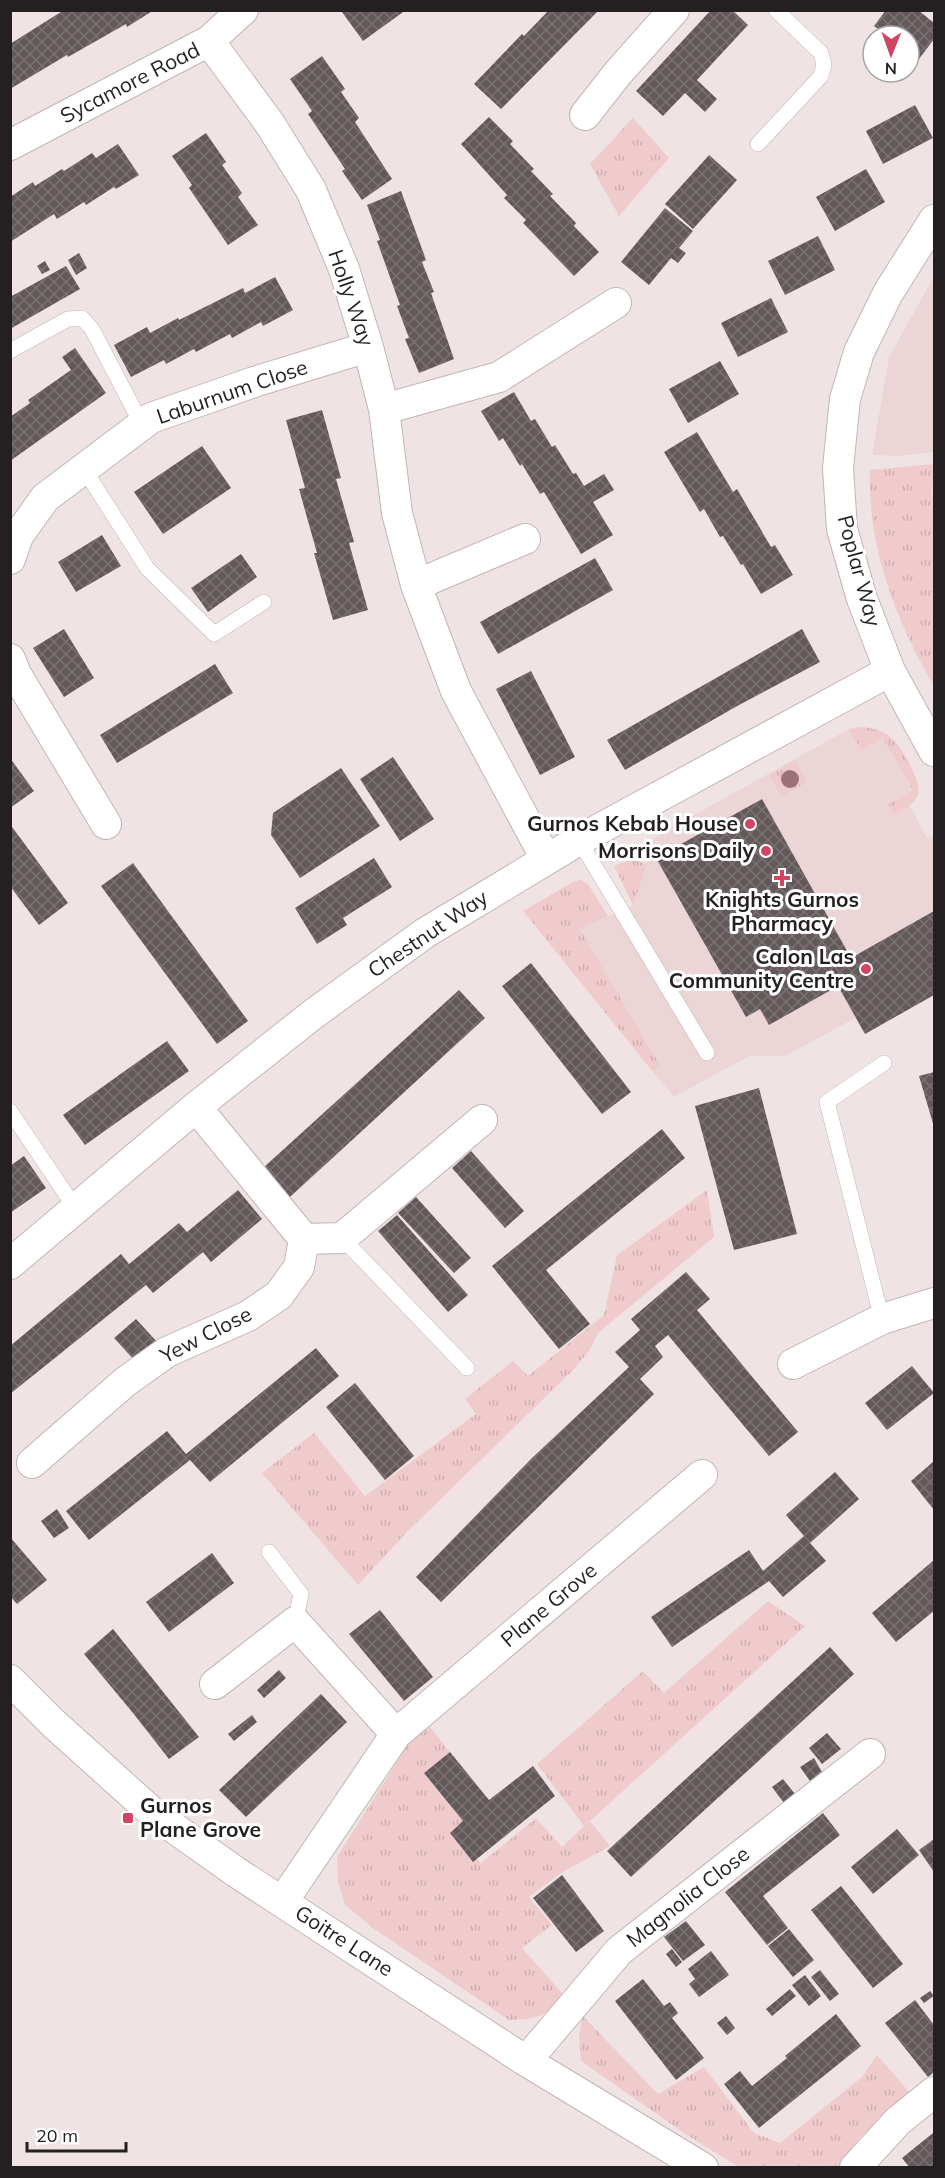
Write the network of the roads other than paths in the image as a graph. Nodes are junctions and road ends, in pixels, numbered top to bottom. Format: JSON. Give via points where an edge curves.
{"nodes":[{"id":1,"x":243,"y":10,"type":"edge"},
{"id":2,"x":674,"y":10,"type":"edge"},
{"id":3,"x":776,"y":10,"type":"edge"},
{"id":4,"x":209,"y":41,"type":"junction"},
{"id":5,"x":585,"y":115,"type":"dead end"},
{"id":6,"x":758,"y":144,"type":"dead end"},
{"id":7,"x":10,"y":145,"type":"edge"},
{"id":8,"x":934,"y":220,"type":"edge"},
{"id":9,"x":616,"y":303,"type":"dead end"},
{"id":10,"x":368,"y":347,"type":"junction"},
{"id":11,"x":10,"y":351,"type":"edge"},
{"id":12,"x":384,"y":409,"type":"junction"},
{"id":13,"x":142,"y":425,"type":"junction"},
{"id":14,"x":84,"y":469,"type":"junction"},
{"id":15,"x":525,"y":539,"type":"dead end"},
{"id":16,"x":10,"y":559,"type":"edge"},
{"id":17,"x":416,"y":585,"type":"junction"},
{"id":18,"x":264,"y":602,"type":"dead end"},
{"id":19,"x":10,"y":659,"type":"edge"},
{"id":20,"x":890,"y":671,"type":"junction"},
{"id":21,"x":934,"y":751,"type":"edge"},
{"id":22,"x":105,"y":824,"type":"dead end"},
{"id":23,"x":579,"y":840,"type":"junction"},
{"id":24,"x":546,"y":859,"type":"junction"},
{"id":25,"x":707,"y":1053,"type":"dead end"},
{"id":26,"x":884,"y":1063,"type":"dead end"},
{"id":27,"x":196,"y":1107,"type":"junction"},
{"id":28,"x":10,"y":1111,"type":"edge"},
{"id":29,"x":482,"y":1120,"type":"dead end"},
{"id":30,"x":76,"y":1209,"type":"junction"},
{"id":31,"x":342,"y":1238,"type":"junction"},
{"id":32,"x":304,"y":1239,"type":"junction"},
{"id":33,"x":10,"y":1264,"type":"edge"},
{"id":34,"x":934,"y":1303,"type":"edge"},
{"id":35,"x":882,"y":1319,"type":"junction"},
{"id":36,"x":793,"y":1364,"type":"dead end"},
{"id":37,"x":467,"y":1368,"type":"dead end"},
{"id":38,"x":32,"y":1463,"type":"dead end"},
{"id":39,"x":702,"y":1475,"type":"dead end"},
{"id":40,"x":269,"y":1552,"type":"dead end"},
{"id":41,"x":295,"y":1622,"type":"junction"},
{"id":42,"x":10,"y":1680,"type":"edge"},
{"id":43,"x":215,"y":1684,"type":"dead end"},
{"id":44,"x":396,"y":1734,"type":"junction"},
{"id":45,"x":870,"y":1754,"type":"dead end"},
{"id":46,"x":283,"y":1901,"type":"junction"},
{"id":47,"x":526,"y":2061,"type":"junction"},
{"id":48,"x":934,"y":2092,"type":"edge"},
{"id":49,"x":704,"y":2168,"type":"edge"},
{"id":50,"x":855,"y":2168,"type":"edge"}],
"edges":[{"from":1,"to":4,"type":"street","name":"Sycamore Road"},
{"from":2,"to":5,"type":"street"},
{"from":3,"to":6,"type":"lane","via":[[821,53],[824,65],[821,76]]},
{"from":4,"to":7,"type":"street","name":"Sycamore Road"},
{"from":4,"to":10,"type":"street","name":"Holly Way","via":[[270,124],[311,190],[344,269]]},
{"from":8,"to":20,"type":"street","name":"Poplar Way","via":[[888,292],[859,352],[845,399],[838,468],[842,529],[862,599]]},
{"from":9,"to":12,"type":"street","via":[[499,376]]},
{"from":10,"to":12,"type":"street","name":"Holly Way"},
{"from":10,"to":13,"type":"street","name":"Laburnum Close","via":[[243,386],[151,418]]},
{"from":11,"to":13,"type":"lane","via":[[68,319],[82,318],[92,329]]},
{"from":12,"to":17,"type":"street","name":"Holly Way","via":[[397,513]]},
{"from":13,"to":14,"type":"street","name":"Laburnum Close"},
{"from":14,"to":16,"type":"street","name":"Laburnum Close","via":[[45,498],[18,536]]},
{"from":14,"to":18,"type":"lane","via":[[147,568],[214,634]]},
{"from":15,"to":17,"type":"street"},
{"from":17,"to":24,"type":"street","name":"Holly Way","via":[[456,691]]},
{"from":19,"to":22,"type":"street"},
{"from":20,"to":21,"type":"street","name":"Poplar Way"},
{"from":20,"to":23,"type":"street","name":"Chestnut Way"},
{"from":23,"to":24,"type":"street","name":"Chestnut Way"},
{"from":23,"to":25,"type":"lane"},
{"from":24,"to":27,"type":"street","name":"Chestnut Way","via":[[425,933],[312,1015]]},
{"from":26,"to":35,"type":"lane","via":[[827,1102]]},
{"from":27,"to":30,"type":"street","name":"Chestnut Way"},
{"from":27,"to":32,"type":"street"},
{"from":28,"to":30,"type":"lane"},
{"from":29,"to":31,"type":"street"},
{"from":30,"to":33,"type":"street","name":"Chestnut Way"},
{"from":31,"to":32,"type":"street"},
{"from":31,"to":37,"type":"lane"},
{"from":32,"to":38,"type":"street","name":"Yew Close","via":[[299,1268],[279,1295],[248,1316],[167,1352],[125,1382]]},
{"from":34,"to":35,"type":"street"},
{"from":35,"to":36,"type":"street"},
{"from":39,"to":44,"type":"street","name":"Plane Grove"},
{"from":40,"to":41,"type":"lane","via":[[301,1594]]},
{"from":41,"to":43,"type":"street"},
{"from":41,"to":44,"type":"street"},
{"from":42,"to":46,"type":"street","name":"Goitre Lane","via":[[153,1813]]},
{"from":44,"to":46,"type":"street","name":"Plane Grove"},
{"from":45,"to":47,"type":"street","name":"Magnolia Close","via":[[619,1951]]},
{"from":46,"to":47,"type":"street","name":"Goitre Lane"},
{"from":47,"to":49,"type":"street","name":"Goitre Lane"},
{"from":48,"to":50,"type":"street","via":[[898,2121]]}]}
